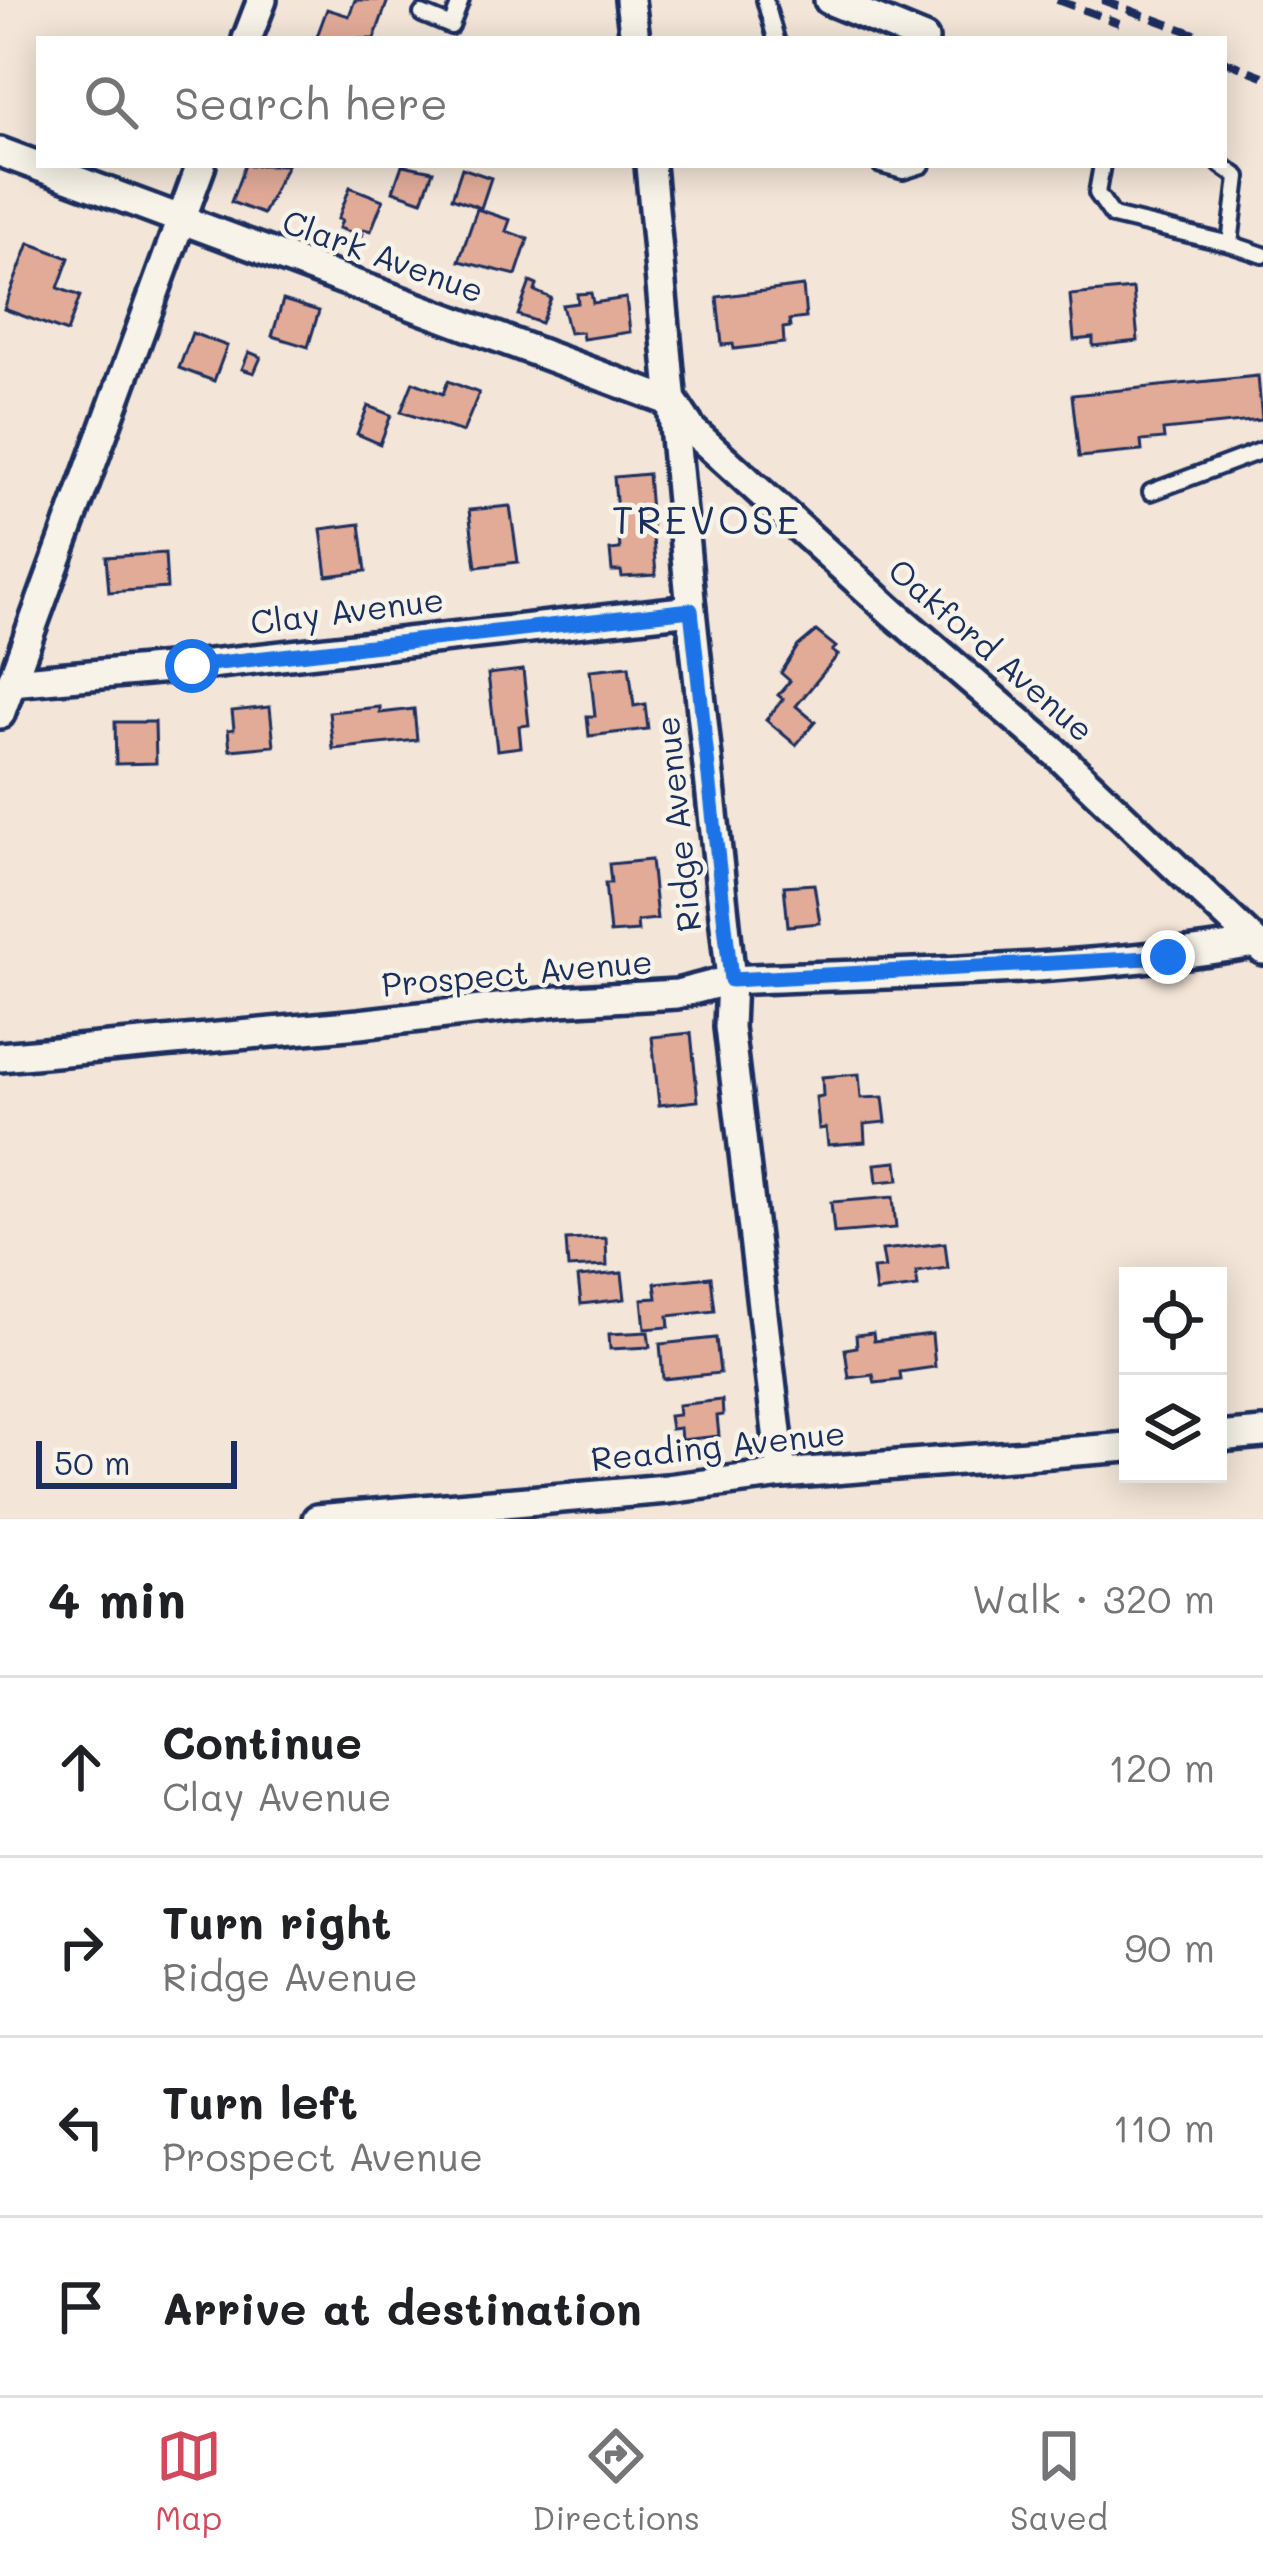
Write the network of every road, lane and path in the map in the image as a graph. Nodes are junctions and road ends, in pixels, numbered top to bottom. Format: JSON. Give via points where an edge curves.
{"nodes":[{"id":1,"x":262,"y":0,"type":"edge"},
{"id":2,"x":461,"y":0,"type":"edge"},
{"id":3,"x":630,"y":0,"type":"edge"},
{"id":4,"x":765,"y":0,"type":"edge"},
{"id":5,"x":829,"y":0,"type":"edge"},
{"id":6,"x":422,"y":14,"type":"dead end"},
{"id":7,"x":248,"y":36,"type":"edge"},
{"id":8,"x":635,"y":36,"type":"edge"},
{"id":9,"x":775,"y":36,"type":"edge"},
{"id":10,"x":917,"y":36,"type":"edge"},
{"id":11,"x":0,"y":152,"type":"edge"},
{"id":12,"x":36,"y":165,"type":"edge"},
{"id":13,"x":43,"y":168,"type":"edge"},
{"id":14,"x":200,"y":168,"type":"edge"},
{"id":15,"x":650,"y":168,"type":"edge"},
{"id":16,"x":1101,"y":168,"type":"edge"},
{"id":17,"x":1225,"y":168,"type":"edge"},
{"id":18,"x":182,"y":220,"type":"junction"},
{"id":19,"x":1230,"y":244,"type":"junction"},
{"id":20,"x":1263,"y":255,"type":"edge"},
{"id":21,"x":674,"y":403,"type":"junction"},
{"id":22,"x":1263,"y":450,"type":"edge"},
{"id":23,"x":1151,"y":492,"type":"dead end"},
{"id":24,"x":691,"y":610,"type":"junction"},
{"id":25,"x":11,"y":682,"type":"junction"},
{"id":26,"x":0,"y":714,"type":"edge"},
{"id":27,"x":1259,"y":946,"type":"edge"},
{"id":28,"x":731,"y":980,"type":"junction"},
{"id":29,"x":0,"y":1057,"type":"edge"},
{"id":30,"x":1263,"y":1432,"type":"edge"},
{"id":31,"x":1227,"y":1436,"type":"edge"},
{"id":32,"x":1119,"y":1448,"type":"edge"},
{"id":33,"x":782,"y":1474,"type":"junction"},
{"id":34,"x":317,"y":1519,"type":"edge"}],
"edges":[{"from":1,"to":7,"type":"street"},
{"from":2,"to":6,"type":"lane","via":[[452,26]]},
{"from":3,"to":8,"type":"street"},
{"from":4,"to":9,"type":"lane"},
{"from":5,"to":10,"type":"street"},
{"from":11,"to":12,"type":"street","name":"Clark Avenue"},
{"from":13,"to":18,"type":"street","name":"Clark Avenue"},
{"from":14,"to":18,"type":"street"},
{"from":15,"to":21,"type":"street","name":"Ridge Avenue"},
{"from":16,"to":19,"type":"lane","via":[[1096,193],[1113,216]]},
{"from":17,"to":19,"type":"lane","via":[[1238,178]]},
{"from":18,"to":21,"type":"street","name":"Clark Avenue"},
{"from":18,"to":25,"type":"street"},
{"from":19,"to":20,"type":"lane"},
{"from":21,"to":24,"type":"street","name":"Ridge Avenue"},
{"from":21,"to":27,"type":"street","name":"Oakford Avenue","via":[[692,430],[1056,753]]},
{"from":22,"to":23,"type":"lane"},
{"from":24,"to":25,"type":"street","name":"Clay Avenue"},
{"from":24,"to":28,"type":"street","name":"Ridge Avenue"},
{"from":25,"to":26,"type":"street"},
{"from":27,"to":28,"type":"street","name":"Prospect Avenue","via":[[1083,964]]},
{"from":28,"to":29,"type":"street","name":"Prospect Avenue","via":[[677,994]]},
{"from":28,"to":33,"type":"street","name":"Ridge Avenue","via":[[729,1027]]},
{"from":30,"to":31,"type":"street"},
{"from":32,"to":33,"type":"street","name":"Reading Avenue"},
{"from":33,"to":34,"type":"street","name":"Reading Avenue"}]}
